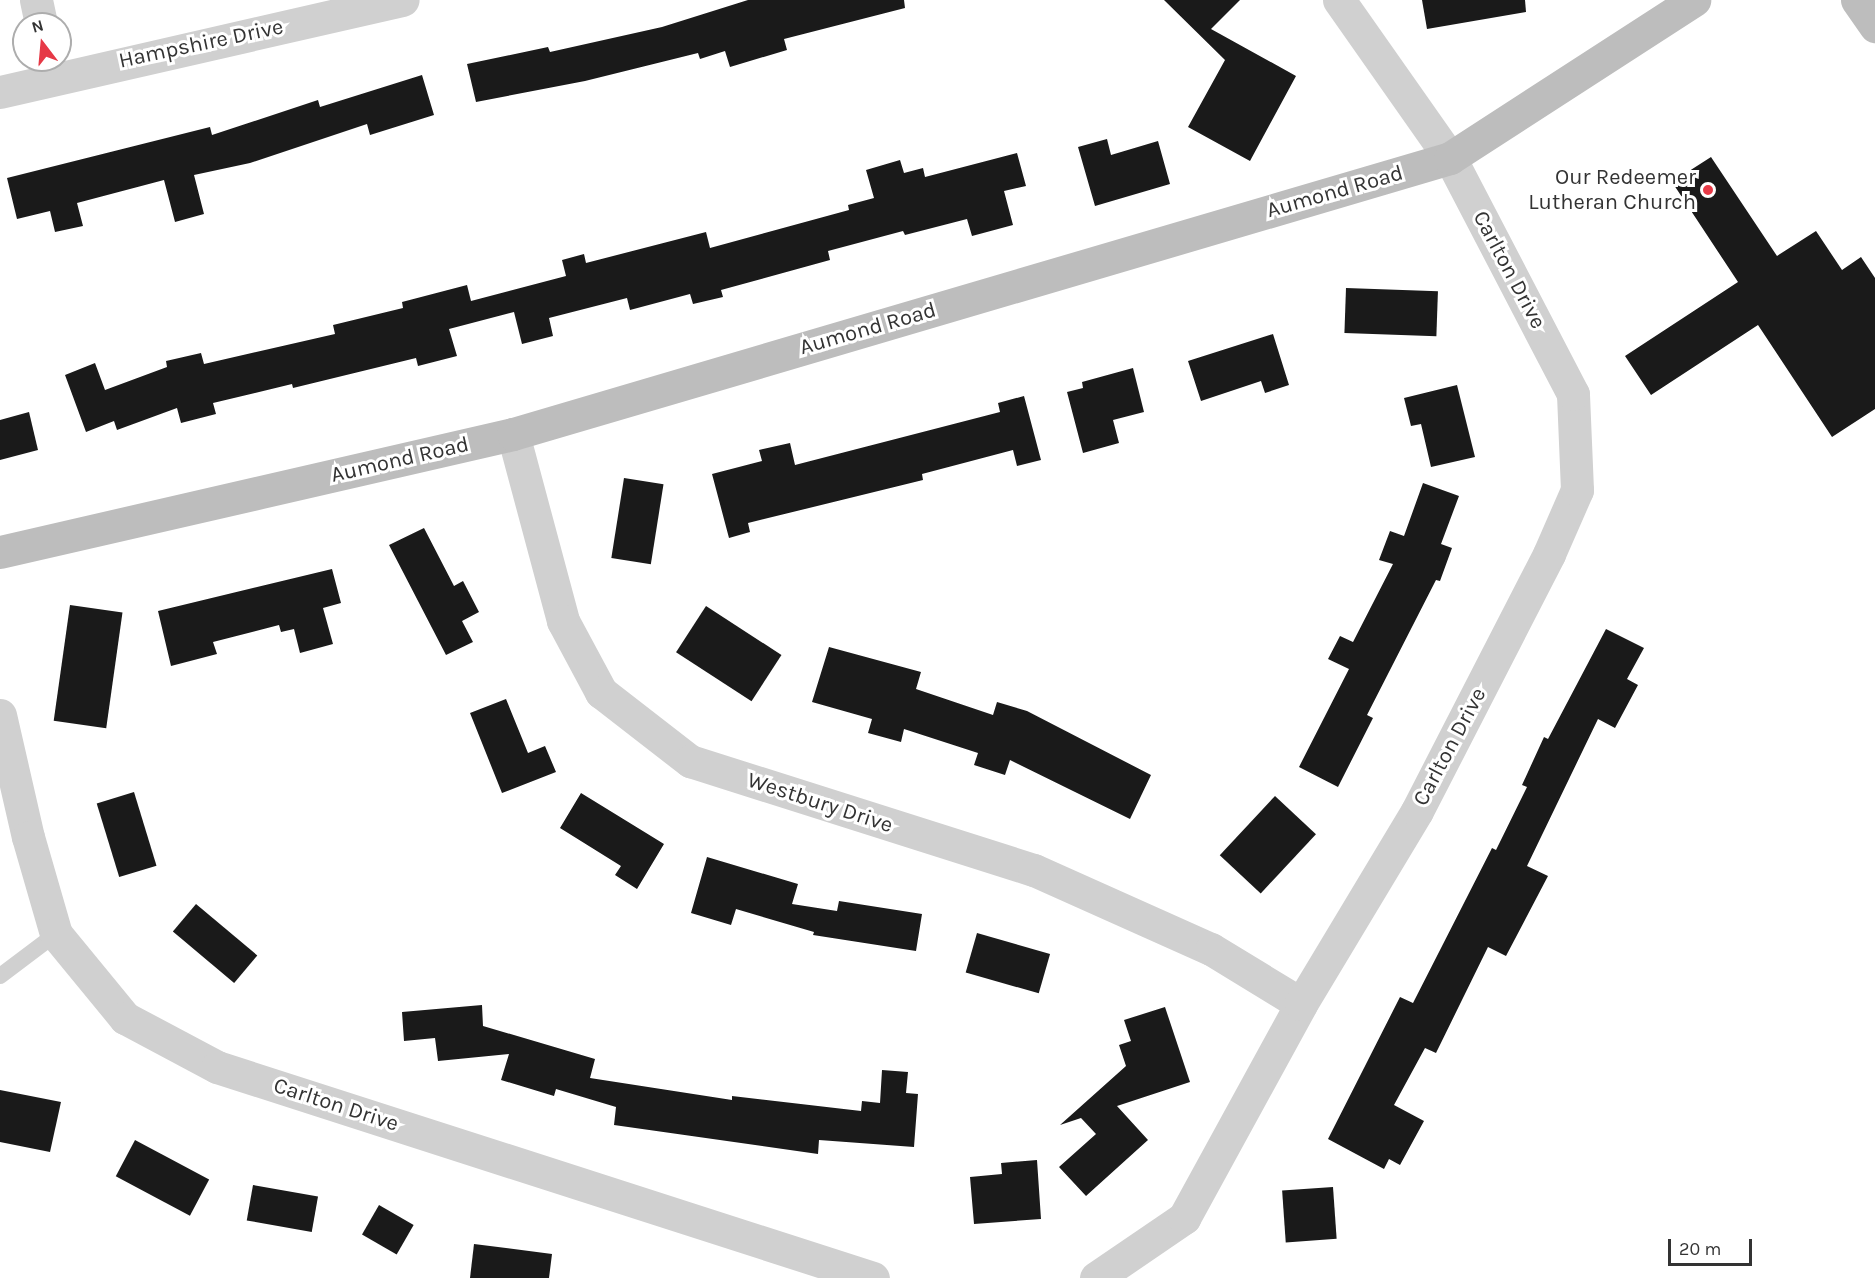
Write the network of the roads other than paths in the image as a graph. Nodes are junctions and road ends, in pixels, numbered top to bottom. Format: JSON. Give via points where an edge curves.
{"nodes":[{"id":1,"x":403,"y":0,"type":"edge"},
{"id":2,"x":1339,"y":0,"type":"edge"},
{"id":3,"x":1694,"y":0,"type":"edge"},
{"id":4,"x":1857,"y":0,"type":"edge"},
{"id":5,"x":1875,"y":26,"type":"edge"},
{"id":6,"x":72,"y":65,"type":"edge"},
{"id":7,"x":43,"y":72,"type":"edge"},
{"id":8,"x":0,"y":92,"type":"edge"},
{"id":9,"x":1450,"y":158,"type":"junction"},
{"id":10,"x":513,"y":434,"type":"junction"},
{"id":11,"x":0,"y":552,"type":"edge"},
{"id":12,"x":0,"y":715,"type":"edge"},
{"id":13,"x":56,"y":934,"type":"junction"},
{"id":14,"x":0,"y":976,"type":"edge"},
{"id":15,"x":1301,"y":1004,"type":"junction"},
{"id":16,"x":873,"y":1278,"type":"edge"},
{"id":17,"x":1096,"y":1278,"type":"edge"}],
"edges":[{"from":1,"to":6,"type":"street","name":"Hampshire Drive"},
{"from":2,"to":9,"type":"street"},
{"from":3,"to":9,"type":"street","name":"Aumond Road"},
{"from":4,"to":5,"type":"street"},
{"from":7,"to":8,"type":"street","name":"Hampshire Drive"},
{"from":9,"to":10,"type":"street","name":"Aumond Road"},
{"from":9,"to":15,"type":"street","name":"Carlton Drive","via":[[1574,394],[1577,490],[1549,554],[1417,811]]},
{"from":10,"to":11,"type":"street","name":"Aumond Road"},
{"from":10,"to":15,"type":"street","name":"Westbury Drive","via":[[534,522],[568,631],[601,692],[690,761],[1034,870],[1211,949]]},
{"from":12,"to":13,"type":"street","name":"Carlton Drive","via":[[28,837]]},
{"from":13,"to":14,"type":"lane"},
{"from":13,"to":16,"type":"street","name":"Carlton Drive","via":[[125,1018],[217,1067]]},
{"from":15,"to":17,"type":"street","name":"Carlton Drive","via":[[1185,1218]]}]}
